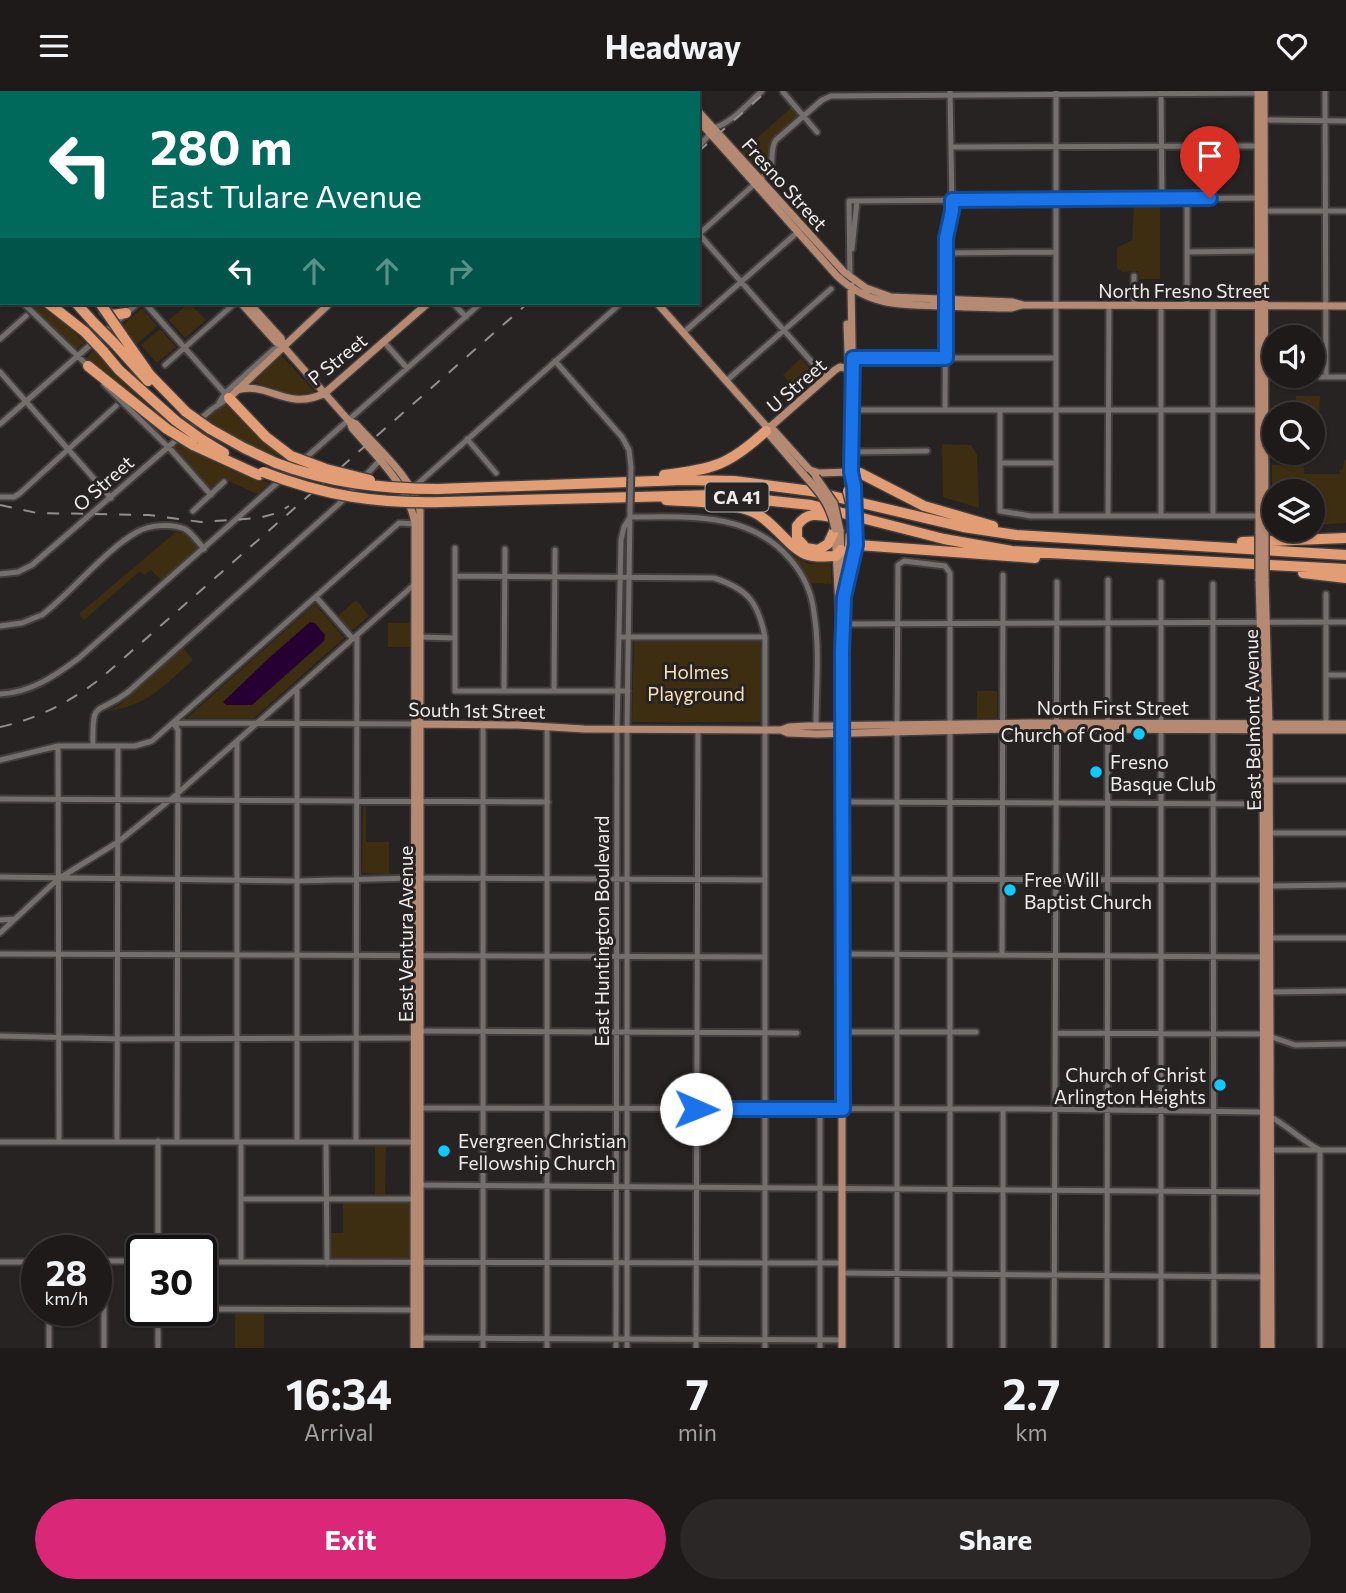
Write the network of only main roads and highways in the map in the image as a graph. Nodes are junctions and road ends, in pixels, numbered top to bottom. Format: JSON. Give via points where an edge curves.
{"nodes":[{"id":1,"x":1260,"y":92,"type":"edge"},
{"id":2,"x":700,"y":114,"type":"edge"},
{"id":3,"x":700,"y":122,"type":"edge"},
{"id":4,"x":712,"y":131,"type":"junction"},
{"id":5,"x":1261,"y":146,"type":"junction"},
{"id":6,"x":850,"y":283,"type":"junction"},
{"id":7,"x":870,"y":298,"type":"junction"},
{"id":8,"x":945,"y":303,"type":"junction"},
{"id":9,"x":51,"y":305,"type":"edge"},
{"id":10,"x":58,"y":305,"type":"edge"},
{"id":11,"x":78,"y":305,"type":"edge"},
{"id":12,"x":98,"y":305,"type":"edge"},
{"id":13,"x":99,"y":305,"type":"edge"},
{"id":14,"x":243,"y":305,"type":"edge"},
{"id":15,"x":251,"y":305,"type":"edge"},
{"id":16,"x":328,"y":305,"type":"edge"},
{"id":17,"x":426,"y":305,"type":"edge"},
{"id":18,"x":659,"y":305,"type":"edge"},
{"id":19,"x":1262,"y":306,"type":"junction"},
{"id":20,"x":1346,"y":306,"type":"edge"},
{"id":21,"x":126,"y":313,"type":"road end"},
{"id":22,"x":850,"y":331,"type":"junction"},
{"id":23,"x":85,"y":332,"type":"junction"},
{"id":24,"x":118,"y":339,"type":"junction"},
{"id":25,"x":283,"y":346,"type":"junction"},
{"id":26,"x":88,"y":366,"type":"road end"},
{"id":27,"x":848,"y":367,"type":"junction"},
{"id":28,"x":248,"y":380,"type":"junction"},
{"id":29,"x":253,"y":388,"type":"junction"},
{"id":30,"x":237,"y":390,"type":"junction"},
{"id":31,"x":325,"y":393,"type":"junction"},
{"id":32,"x":853,"y":394,"type":"junction"},
{"id":33,"x":224,"y":398,"type":"joint"},
{"id":34,"x":1262,"y":402,"type":"edge"},
{"id":35,"x":1263,"y":402,"type":"edge"},
{"id":36,"x":851,"y":410,"type":"junction"},
{"id":37,"x":349,"y":421,"type":"junction"},
{"id":38,"x":768,"y":428,"type":"junction"},
{"id":39,"x":197,"y":442,"type":"junction"},
{"id":40,"x":1262,"y":465,"type":"edge"},
{"id":41,"x":806,"y":472,"type":"junction"},
{"id":42,"x":851,"y":472,"type":"junction"},
{"id":43,"x":591,"y":484,"type":"junction"},
{"id":44,"x":850,"y":487,"type":"joint"},
{"id":45,"x":441,"y":489,"type":"junction"},
{"id":46,"x":408,"y":491,"type":"junction"},
{"id":47,"x":610,"y":496,"type":"junction"},
{"id":48,"x":844,"y":531,"type":"junction"},
{"id":49,"x":918,"y":533,"type":"junction"},
{"id":50,"x":1346,"y":536,"type":"edge"},
{"id":51,"x":1102,"y":540,"type":"junction"},
{"id":52,"x":1148,"y":543,"type":"junction"},
{"id":53,"x":856,"y":545,"type":"junction"},
{"id":54,"x":839,"y":553,"type":"junction"},
{"id":55,"x":1346,"y":555,"type":"edge"},
{"id":56,"x":1096,"y":557,"type":"junction"},
{"id":57,"x":1187,"y":561,"type":"junction"},
{"id":58,"x":1346,"y":569,"type":"edge"},
{"id":59,"x":842,"y":572,"type":"junction"},
{"id":60,"x":1346,"y":578,"type":"edge"},
{"id":61,"x":836,"y":586,"type":"junction"},
{"id":62,"x":840,"y":600,"type":"junction"},
{"id":63,"x":418,"y":724,"type":"junction"},
{"id":64,"x":1346,"y":724,"type":"edge"},
{"id":65,"x":1161,"y":727,"type":"junction"},
{"id":66,"x":1213,"y":727,"type":"junction"},
{"id":67,"x":1266,"y":727,"type":"junction"},
{"id":68,"x":949,"y":728,"type":"junction"},
{"id":69,"x":897,"y":729,"type":"junction"},
{"id":70,"x":781,"y":730,"type":"junction"},
{"id":71,"x":842,"y":730,"type":"junction"},
{"id":72,"x":1346,"y":730,"type":"edge"},
{"id":73,"x":1266,"y":833,"type":"junction"},
{"id":74,"x":1266,"y":883,"type":"junction"},
{"id":75,"x":1263,"y":906,"type":"junction"},
{"id":76,"x":1270,"y":938,"type":"junction"},
{"id":77,"x":1266,"y":957,"type":"junction"},
{"id":78,"x":1267,"y":1035,"type":"junction"},
{"id":79,"x":1267,"y":1115,"type":"junction"},
{"id":80,"x":417,"y":1185,"type":"junction"},
{"id":81,"x":1267,"y":1192,"type":"junction"},
{"id":82,"x":417,"y":1262,"type":"junction"},
{"id":83,"x":1267,"y":1277,"type":"junction"},
{"id":84,"x":417,"y":1310,"type":"junction"},
{"id":85,"x":842,"y":1345,"type":"edge"},
{"id":86,"x":414,"y":1348,"type":"edge"},
{"id":87,"x":420,"y":1348,"type":"edge"},
{"id":88,"x":1264,"y":1348,"type":"edge"},
{"id":89,"x":1271,"y":1348,"type":"edge"}],
"edges":[{"from":1,"to":5,"type":"main road","name":"East Belmont Avenue"},
{"from":2,"to":4,"type":"main road","name":"Fresno Street"},
{"from":3,"to":4,"type":"main road","name":"Fresno Street"},
{"from":4,"to":6,"type":"main road","name":"Fresno Street"},
{"from":5,"to":19,"type":"main road","name":"East Belmont Avenue"},
{"from":5,"to":19,"type":"main road","name":"East Belmont Avenue","via":[[1265,211]]},
{"from":6,"to":7,"type":"main road","name":"North Fresno Street"},
{"from":6,"to":8,"type":"main road","name":"North Fresno Street","via":[[891,297]]},
{"from":6,"to":22,"type":"main road"},
{"from":7,"to":8,"type":"main road","name":"North Fresno Street","via":[[898,305]]},
{"from":7,"to":22,"type":"main road","via":[[856,302]]},
{"from":8,"to":19,"type":"main road","name":"North Fresno Street"},
{"from":9,"to":23,"type":"highway"},
{"from":10,"to":23,"type":"highway"},
{"from":11,"to":24,"type":"highway","bridge":true},
{"from":12,"to":24,"type":"highway","bridge":true},
{"from":13,"to":21,"type":"highway","via":[[108,314]]},
{"from":14,"to":25,"type":"main road"},
{"from":15,"to":25,"type":"main road"},
{"from":16,"to":25,"type":"main road","name":"O Street"},
{"from":17,"to":31,"type":"main road","name":"P Street"},
{"from":18,"to":38,"type":"main road"},
{"from":19,"to":20,"type":"main road","name":"North Fresno Street"},
{"from":19,"to":34,"type":"main road","name":"East Belmont Avenue"},
{"from":19,"to":35,"type":"main road","name":"East Belmont Avenue"},
{"from":22,"to":27,"type":"main road"},
{"from":22,"to":32,"type":"main road"},
{"from":23,"to":39,"type":"highway","bridge":true},
{"from":24,"to":45,"type":"highway","number":"CA 41","bridge":true,"via":[[186,412],[276,463],[355,484]]},
{"from":25,"to":28,"type":"main road","name":"O Street"},
{"from":25,"to":31,"type":"main road"},
{"from":26,"to":39,"type":"highway","bridge":true,"via":[[167,429]]},
{"from":27,"to":32,"type":"main road"},
{"from":27,"to":36,"type":"main road"},
{"from":27,"to":38,"type":"main road","name":"U Street","via":[[837,369]]},
{"from":28,"to":29,"type":"main road"},
{"from":28,"to":30,"type":"main road","name":"O Street"},
{"from":29,"to":30,"type":"main road","name":"P Street"},
{"from":29,"to":31,"type":"main road","name":"P Street","via":[[298,400]]},
{"from":30,"to":33,"type":"main road","name":"O Street"},
{"from":31,"to":37,"type":"main road"},
{"from":32,"to":36,"type":"main road"},
{"from":33,"to":45,"type":"highway","bridge":true,"via":[[291,456],[353,477]]},
{"from":36,"to":42,"type":"main road"},
{"from":37,"to":46,"type":"main road"},
{"from":37,"to":46,"type":"main road"},
{"from":38,"to":41,"type":"main road"},
{"from":38,"to":43,"type":"highway","via":[[739,454],[714,467]]},
{"from":39,"to":47,"type":"highway","number":"CA 41","bridge":true,"via":[[295,487],[384,502]]},
{"from":40,"to":67,"type":"main road","name":"East Belmont Avenue","bridge":true},
{"from":41,"to":42,"type":"main road"},
{"from":41,"to":48,"type":"main road","bridge":true},
{"from":41,"to":48,"type":"main road","bridge":true,"via":[[816,477],[834,503]]},
{"from":42,"to":44,"type":"main road"},
{"from":42,"to":51,"type":"highway","via":[[949,515],[1021,532]]},
{"from":43,"to":45,"type":"highway","number":"CA 41"},
{"from":43,"to":51,"type":"highway","number":"CA 41","via":[[694,480],[764,484],[988,531]]},
{"from":44,"to":48,"type":"highway","bridge":true,"via":[[852,506]]},
{"from":46,"to":63,"type":"main road","name":"East Ventura Avenue","via":[[418,521]]},
{"from":47,"to":49,"type":"highway","number":"CA 41","via":[[764,499],[811,505]]},
{"from":47,"to":54,"type":"highway","via":[[740,507],[765,519],[804,554]]},
{"from":48,"to":49,"type":"highway","via":[[815,550],[800,544],[796,531],[799,522],[814,514]]},
{"from":48,"to":53,"type":"highway"},
{"from":48,"to":54,"type":"main road"},
{"from":48,"to":59,"type":"main road","via":[[848,554]]},
{"from":49,"to":56,"type":"highway","number":"CA 41","via":[[1012,551]]},
{"from":50,"to":52,"type":"highway"},
{"from":51,"to":52,"type":"highway","number":"CA 41"},
{"from":52,"to":55,"type":"highway","number":"CA 41"},
{"from":53,"to":56,"type":"highway","via":[[1020,558]]},
{"from":53,"to":62,"type":"main road"},
{"from":54,"to":59,"type":"main road"},
{"from":54,"to":61,"type":"main road"},
{"from":56,"to":57,"type":"highway","number":"CA 41"},
{"from":57,"to":58,"type":"highway","number":"CA 41"},
{"from":57,"to":60,"type":"highway"},
{"from":59,"to":61,"type":"main road"},
{"from":59,"to":62,"type":"main road"},
{"from":61,"to":62,"type":"main road"},
{"from":62,"to":71,"type":"main road"},
{"from":63,"to":70,"type":"main road","name":"South 1st Street"},
{"from":63,"to":80,"type":"main road","name":"East Ventura Avenue"},
{"from":64,"to":67,"type":"main road","name":"North First Street"},
{"from":65,"to":66,"type":"main road","name":"North First Street"},
{"from":65,"to":66,"type":"main road","name":"North First Street"},
{"from":65,"to":68,"type":"main road","name":"North First Street"},
{"from":66,"to":67,"type":"main road","name":"North First Street"},
{"from":67,"to":72,"type":"main road","name":"North First Street"},
{"from":67,"to":73,"type":"main road","name":"East Belmont Avenue"},
{"from":67,"to":73,"type":"main road","name":"East Belmont Avenue"},
{"from":68,"to":69,"type":"main road","name":"North First Street"},
{"from":68,"to":69,"type":"main road","name":"North First Street","via":[[921,725]]},
{"from":69,"to":71,"type":"main road"},
{"from":69,"to":71,"type":"main road","name":"North First Street"},
{"from":70,"to":71,"type":"main road","name":"South 1st Street"},
{"from":70,"to":71,"type":"main road","name":"South 1st Street","via":[[817,726]]},
{"from":71,"to":85,"type":"main road"},
{"from":73,"to":74,"type":"main road","name":"East Belmont Avenue"},
{"from":74,"to":75,"type":"main road","name":"East Belmont Avenue"},
{"from":74,"to":76,"type":"main road","name":"East Belmont Avenue"},
{"from":75,"to":76,"type":"main road"},
{"from":75,"to":77,"type":"main road","name":"East Belmont Avenue"},
{"from":76,"to":77,"type":"main road","name":"East Belmont Avenue"},
{"from":77,"to":78,"type":"main road","name":"East Belmont Avenue"},
{"from":77,"to":78,"type":"main road","name":"East Belmont Avenue","via":[[1270,992]]},
{"from":78,"to":79,"type":"main road","name":"East Belmont Avenue"},
{"from":79,"to":81,"type":"main road","name":"East Belmont Avenue"},
{"from":79,"to":81,"type":"main road","name":"East Belmont Avenue"},
{"from":80,"to":82,"type":"main road","name":"East Ventura Avenue"},
{"from":80,"to":82,"type":"main road","name":"East Ventura Avenue"},
{"from":81,"to":83,"type":"main road","name":"East Belmont Avenue"},
{"from":82,"to":84,"type":"main road","name":"East Ventura Avenue"},
{"from":83,"to":88,"type":"main road","name":"East Belmont Avenue"},
{"from":83,"to":89,"type":"main road","name":"East Belmont Avenue"},
{"from":84,"to":86,"type":"main road","name":"East Ventura Avenue"},
{"from":84,"to":87,"type":"main road","name":"East Ventura Avenue"}]}
